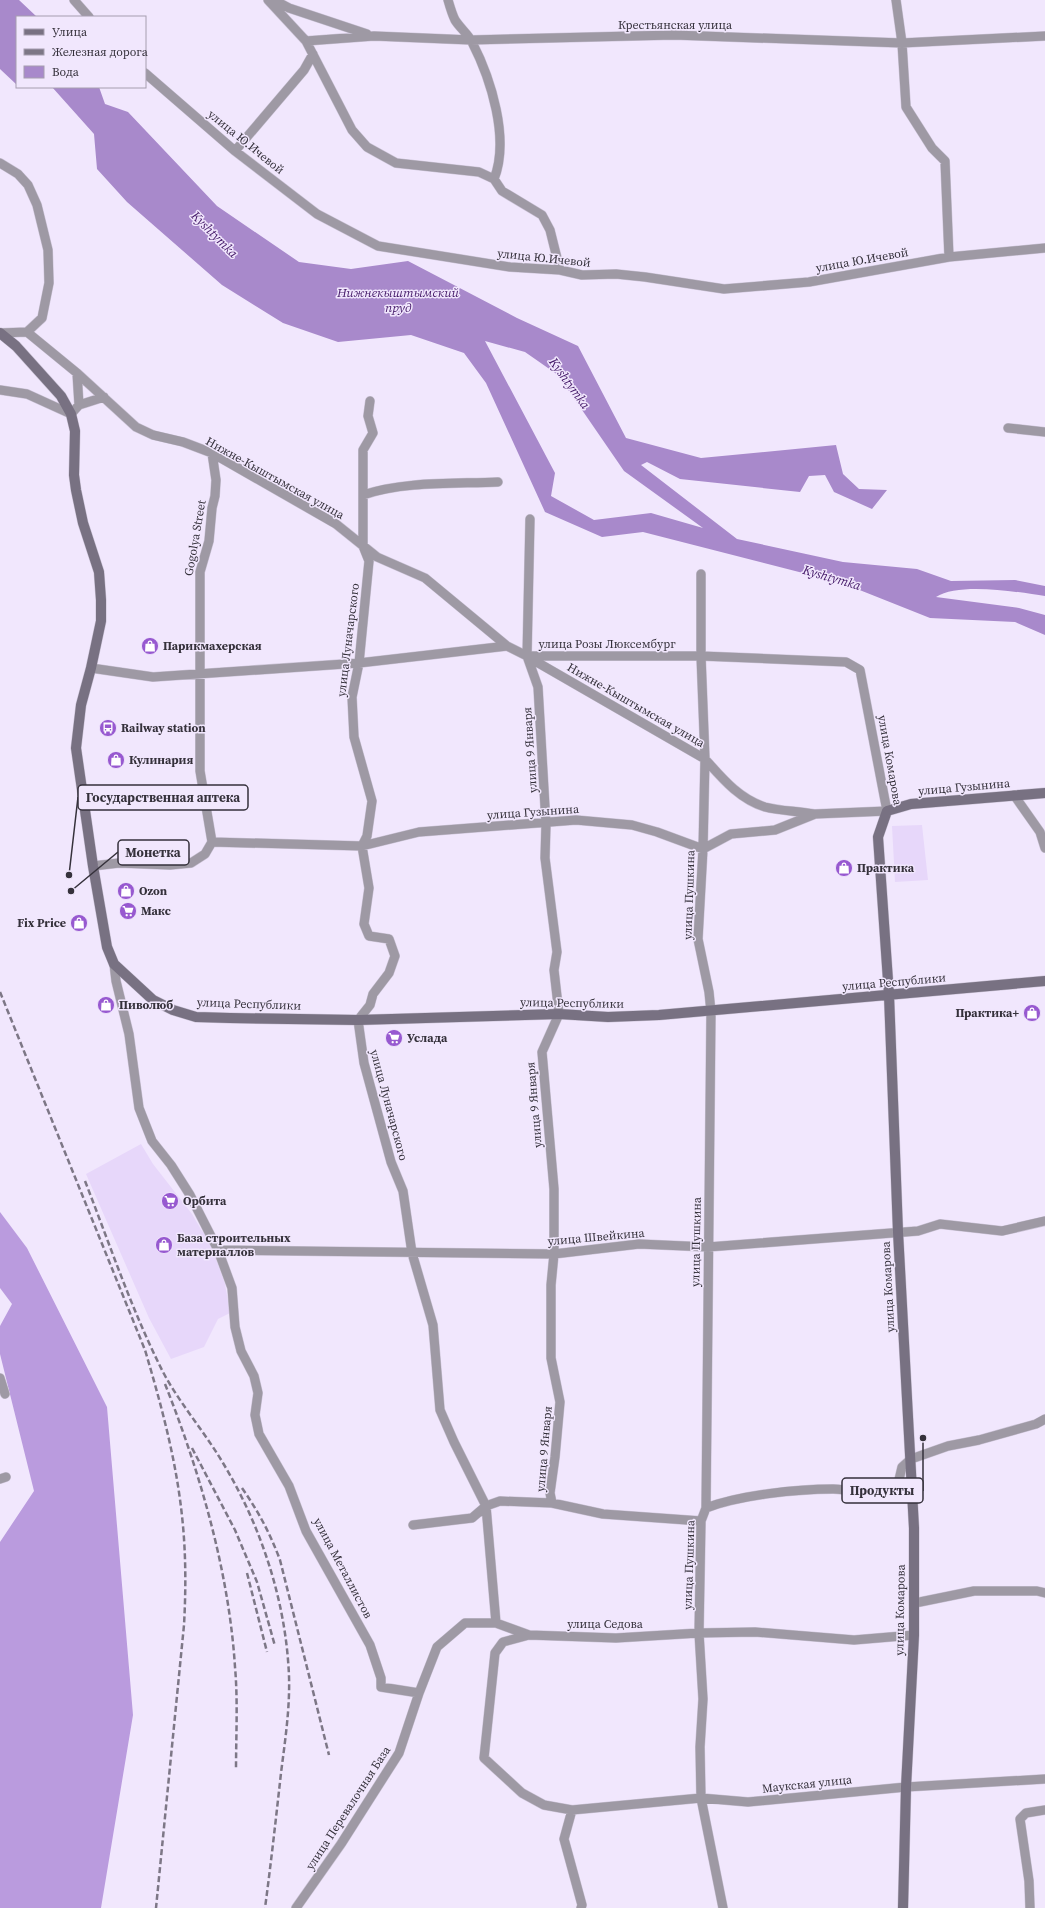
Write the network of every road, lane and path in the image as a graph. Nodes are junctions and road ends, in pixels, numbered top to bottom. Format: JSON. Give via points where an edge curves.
{"nodes":[{"id":1,"x":74,"y":0,"type":"edge"},
{"id":2,"x":268,"y":0,"type":"edge"},
{"id":3,"x":274,"y":0,"type":"edge"},
{"id":4,"x":448,"y":0,"type":"edge"},
{"id":5,"x":896,"y":0,"type":"edge"},
{"id":6,"x":88,"y":16,"type":"edge"},
{"id":7,"x":374,"y":36,"type":"junction"},
{"id":8,"x":1045,"y":36,"type":"edge"},
{"id":9,"x":471,"y":40,"type":"junction"},
{"id":10,"x":306,"y":41,"type":"junction"},
{"id":11,"x":902,"y":43,"type":"junction"},
{"id":12,"x":313,"y":54,"type":"junction"},
{"id":13,"x":146,"y":74,"type":"edge"},
{"id":14,"x":235,"y":151,"type":"junction"},
{"id":15,"x":0,"y":163,"type":"edge"},
{"id":16,"x":494,"y":179,"type":"junction"},
{"id":17,"x":1045,"y":248,"type":"edge"},
{"id":18,"x":948,"y":257,"type":"junction"},
{"id":19,"x":560,"y":270,"type":"junction"},
{"id":20,"x":27,"y":332,"type":"junction"},
{"id":21,"x":0,"y":333,"type":"edge"},
{"id":22,"x":77,"y":372,"type":"junction"},
{"id":23,"x":0,"y":390,"type":"edge"},
{"id":24,"x":104,"y":398,"type":"junction"},
{"id":25,"x":370,"y":400,"type":"dead end"},
{"id":26,"x":79,"y":404,"type":"junction"},
{"id":27,"x":71,"y":414,"type":"junction"},
{"id":28,"x":1008,"y":428,"type":"dead end"},
{"id":29,"x":1045,"y":432,"type":"edge"},
{"id":30,"x":212,"y":453,"type":"junction"},
{"id":31,"x":498,"y":482,"type":"dead end"},
{"id":32,"x":363,"y":495,"type":"junction"},
{"id":33,"x":530,"y":519,"type":"dead end"},
{"id":34,"x":364,"y":546,"type":"junction"},
{"id":35,"x":701,"y":574,"type":"dead end"},
{"id":36,"x":507,"y":646,"type":"junction"},
{"id":37,"x":527,"y":656,"type":"junction"},
{"id":38,"x":701,"y":656,"type":"junction"},
{"id":39,"x":360,"y":663,"type":"junction"},
{"id":40,"x":91,"y":668,"type":"junction"},
{"id":41,"x":860,"y":670,"type":"joint"},
{"id":42,"x":200,"y":673,"type":"junction"},
{"id":43,"x":705,"y":759,"type":"junction"},
{"id":44,"x":1045,"y":793,"type":"edge"},
{"id":45,"x":1014,"y":796,"type":"junction"},
{"id":46,"x":887,"y":811,"type":"junction"},
{"id":47,"x":815,"y":814,"type":"junction"},
{"id":48,"x":546,"y":824,"type":"junction"},
{"id":49,"x":212,"y":842,"type":"junction"},
{"id":50,"x":362,"y":846,"type":"junction"},
{"id":51,"x":1045,"y":848,"type":"edge"},
{"id":52,"x":703,"y":850,"type":"junction"},
{"id":53,"x":93,"y":866,"type":"junction"},
{"id":54,"x":114,"y":964,"type":"junction"},
{"id":55,"x":1045,"y":981,"type":"edge"},
{"id":56,"x":889,"y":995,"type":"junction"},
{"id":57,"x":711,"y":1012,"type":"junction"},
{"id":58,"x":560,"y":1014,"type":"junction"},
{"id":59,"x":358,"y":1020,"type":"junction"},
{"id":60,"x":1045,"y":1221,"type":"edge"},
{"id":61,"x":898,"y":1232,"type":"junction"},
{"id":62,"x":708,"y":1247,"type":"junction"},
{"id":63,"x":218,"y":1250,"type":"junction"},
{"id":64,"x":412,"y":1253,"type":"junction"},
{"id":65,"x":554,"y":1254,"type":"junction"},
{"id":66,"x":0,"y":1378,"type":"edge"},
{"id":67,"x":5,"y":1394,"type":"dead end"},
{"id":68,"x":1045,"y":1419,"type":"edge"},
{"id":69,"x":911,"y":1459,"type":"junction"},
{"id":70,"x":552,"y":1503,"type":"junction"},
{"id":71,"x":486,"y":1506,"type":"junction"},
{"id":72,"x":706,"y":1508,"type":"junction"},
{"id":73,"x":701,"y":1522,"type":"junction"},
{"id":74,"x":413,"y":1525,"type":"dead end"},
{"id":75,"x":1045,"y":1593,"type":"edge"},
{"id":76,"x":915,"y":1603,"type":"junction"},
{"id":77,"x":496,"y":1623,"type":"junction"},
{"id":78,"x":699,"y":1633,"type":"junction"},
{"id":79,"x":914,"y":1635,"type":"junction"},
{"id":80,"x":529,"y":1636,"type":"junction"},
{"id":81,"x":419,"y":1693,"type":"junction"},
{"id":82,"x":1045,"y":1779,"type":"edge"},
{"id":83,"x":906,"y":1787,"type":"junction"},
{"id":84,"x":701,"y":1798,"type":"junction"},
{"id":85,"x":572,"y":1810,"type":"junction"},
{"id":86,"x":1045,"y":1810,"type":"edge"},
{"id":87,"x":296,"y":1908,"type":"edge"},
{"id":88,"x":581,"y":1908,"type":"edge"},
{"id":89,"x":723,"y":1908,"type":"edge"},
{"id":90,"x":903,"y":1908,"type":"edge"},
{"id":91,"x":1030,"y":1908,"type":"edge"}],
"edges":[{"from":1,"to":6,"type":"street"},
{"from":2,"to":10,"type":"street"},
{"from":3,"to":7,"type":"street","via":[[289,8]]},
{"from":4,"to":9,"type":"street","via":[[456,21]]},
{"from":5,"to":11,"type":"street"},
{"from":7,"to":9,"type":"street","name":"Крестьянская улица"},
{"from":7,"to":10,"type":"street","name":"Крестьянская улица"},
{"from":8,"to":11,"type":"street","name":"Крестьянская улица"},
{"from":9,"to":11,"type":"street","name":"Крестьянская улица","via":[[674,36]]},
{"from":9,"to":16,"type":"street","via":[[483,66],[500,137],[498,168]]},
{"from":10,"to":12,"type":"street"},
{"from":11,"to":18,"type":"street","via":[[906,107],[932,148],[945,161]]},
{"from":12,"to":14,"type":"street","via":[[304,70]]},
{"from":12,"to":16,"type":"street","via":[[352,130],[367,147],[396,163],[479,172]]},
{"from":13,"to":14,"type":"street","name":"улица Ю.Ичевой"},
{"from":14,"to":19,"type":"street","name":"улица Ю.Ичевой","via":[[317,214],[378,246],[510,267]]},
{"from":15,"to":20,"type":"street","via":[[18,174],[28,185],[37,205],[48,250],[49,283],[42,318]]},
{"from":16,"to":19,"type":"street","via":[[502,191],[542,215],[550,230]]},
{"from":17,"to":18,"type":"street","name":"улица Ю.Ичевой"},
{"from":18,"to":19,"type":"street","name":"улица Ю.Ичевой","via":[[809,282],[724,289],[616,274],[582,275]]},
{"from":20,"to":21,"type":"street"},
{"from":20,"to":22,"type":"street","name":"Нижне-Кыштымская улица"},
{"from":21,"to":27,"type":"main road","name":"улица Металлистов","via":[[47,379]]},
{"from":22,"to":24,"type":"street","name":"Нижне-Кыштымская улица"},
{"from":22,"to":26,"type":"street"},
{"from":23,"to":27,"type":"street","via":[[27,394]]},
{"from":24,"to":26,"type":"street"},
{"from":24,"to":30,"type":"street","name":"Нижне-Кыштымская улица","via":[[136,427],[153,436],[183,442]]},
{"from":25,"to":32,"type":"street","name":"улица Луначарского","via":[[368,416],[373,433],[363,450]]},
{"from":26,"to":27,"type":"street"},
{"from":27,"to":40,"type":"main road","name":"улица Металлистов","via":[[76,431],[76,490],[101,582],[101,621]]},
{"from":28,"to":29,"type":"street"},
{"from":30,"to":34,"type":"street","name":"Нижне-Кыштымская улица","via":[[336,524]]},
{"from":30,"to":42,"type":"street","name":"Gogolya Street","via":[[216,480],[215,496],[209,541],[200,572]]},
{"from":31,"to":32,"type":"street","via":[[430,484],[375,491]]},
{"from":32,"to":34,"type":"street","name":"улица Луначарского"},
{"from":33,"to":37,"type":"street","name":"улица 9 Января"},
{"from":34,"to":36,"type":"street","name":"Нижне-Кыштымская улица","via":[[377,557],[425,578]]},
{"from":34,"to":39,"type":"street","name":"улица Луначарского","via":[[369,561]]},
{"from":35,"to":38,"type":"street","name":"улица Пушкина"},
{"from":36,"to":37,"type":"street","name":"улица Розы Люксембург"},
{"from":36,"to":39,"type":"street"},
{"from":37,"to":38,"type":"street","name":"улица Розы Люксембург"},
{"from":37,"to":43,"type":"street","name":"Нижне-Кыштымская улица"},
{"from":37,"to":48,"type":"street","name":"улица 9 Января","via":[[538,687]]},
{"from":38,"to":41,"type":"street","name":"улица Розы Люксембург","via":[[846,662]]},
{"from":38,"to":43,"type":"street","name":"улица Пушкина"},
{"from":39,"to":42,"type":"street"},
{"from":39,"to":50,"type":"street","name":"улица Луначарского","via":[[352,697],[354,737],[372,801],[367,836]]},
{"from":40,"to":42,"type":"street","via":[[153,677]]},
{"from":40,"to":53,"type":"main road","name":"улица Металлистов","via":[[81,705],[76,748]]},
{"from":41,"to":46,"type":"street","name":"улица Комарова"},
{"from":42,"to":49,"type":"street","name":"Gogolya Street","via":[[200,771]]},
{"from":43,"to":47,"type":"street","name":"Нижне-Кыштымская улица","via":[[726,782],[746,798],[765,807]]},
{"from":43,"to":52,"type":"street","name":"улица Пушкина"},
{"from":44,"to":45,"type":"main road","name":"улица Гузынина"},
{"from":45,"to":46,"type":"main road","name":"улица Гузынина","via":[[911,804]]},
{"from":45,"to":51,"type":"street","via":[[1040,832]]},
{"from":46,"to":47,"type":"street","name":"улица Гузынина"},
{"from":46,"to":56,"type":"main road","name":"улица Комарова","via":[[878,837]]},
{"from":47,"to":52,"type":"street","name":"улица Гузынина","via":[[775,830],[731,834]]},
{"from":48,"to":50,"type":"street","name":"улица Гузынина","via":[[419,832]]},
{"from":48,"to":52,"type":"street","name":"улица Гузынина","via":[[576,820],[632,825]]},
{"from":48,"to":58,"type":"street","name":"улица 9 Января","via":[[545,858],[557,952],[554,970]]},
{"from":49,"to":50,"type":"street","name":"улица Гузынина"},
{"from":49,"to":53,"type":"street","via":[[205,854],[191,862],[170,865],[119,863]]},
{"from":50,"to":59,"type":"street","name":"улица Луначарского","via":[[369,888],[364,924],[369,936],[389,939],[395,956],[389,973]]},
{"from":52,"to":57,"type":"street","name":"улица Пушкина","via":[[698,939]]},
{"from":53,"to":54,"type":"main road","name":"улица Металлистов","via":[[104,934]]},
{"from":54,"to":59,"type":"main road","name":"улица Республики","via":[[153,1000],[173,1010],[196,1016]]},
{"from":54,"to":63,"type":"street","name":"улица Металлистов","via":[[129,1034],[139,1108],[152,1141],[190,1195]]},
{"from":55,"to":56,"type":"main road","name":"улица Республики"},
{"from":56,"to":57,"type":"main road","name":"улица Республики"},
{"from":56,"to":61,"type":"main road","name":"улица Комарова"},
{"from":57,"to":58,"type":"main road","name":"улица Республики","via":[[608,1018]]},
{"from":57,"to":62,"type":"street","name":"улица Пушкина"},
{"from":58,"to":59,"type":"main road","name":"улица Республики"},
{"from":58,"to":65,"type":"street","name":"улица 9 Января","via":[[542,1052],[554,1188]]},
{"from":59,"to":64,"type":"street","name":"улица Луначарского","via":[[364,1063],[391,1162],[403,1191]]},
{"from":60,"to":61,"type":"street","name":"улица Швейкина","via":[[1002,1231],[940,1224],[918,1231]]},
{"from":61,"to":62,"type":"street","name":"улица Швейкина"},
{"from":61,"to":69,"type":"main road","name":"улица Комарова"},
{"from":62,"to":65,"type":"street","name":"улица Швейкина","via":[[639,1244]]},
{"from":62,"to":72,"type":"street","name":"улица Пушкина"},
{"from":63,"to":64,"type":"street","name":"улица Швейкина"},
{"from":63,"to":81,"type":"street","name":"улица Металлистов","via":[[232,1288],[235,1327],[241,1351],[254,1376],[258,1393],[255,1415],[259,1434],[289,1486],[306,1531],[370,1645],[381,1678],[381,1687]]},
{"from":64,"to":65,"type":"street","name":"улица Швейкина"},
{"from":64,"to":71,"type":"street","name":"улица Луначарского","via":[[433,1325],[440,1410]]},
{"from":65,"to":70,"type":"street","name":"улица 9 Января","via":[[551,1285],[551,1358],[560,1402],[550,1493]]},
{"from":66,"to":67,"type":"street"},
{"from":68,"to":69,"type":"street","via":[[1036,1424],[948,1446]]},
{"from":69,"to":72,"type":"street","via":[[902,1467],[898,1484],[891,1492],[868,1495],[834,1489],[764,1494],[718,1503]]},
{"from":69,"to":76,"type":"main road","name":"улица Комарова"},
{"from":70,"to":71,"type":"street","via":[[500,1501]]},
{"from":70,"to":73,"type":"street","via":[[603,1514]]},
{"from":71,"to":74,"type":"street","via":[[472,1518]]},
{"from":71,"to":77,"type":"street","name":"улица Луначарского"},
{"from":72,"to":73,"type":"street","name":"улица Пушкина"},
{"from":73,"to":78,"type":"street","name":"улица Пушкина"},
{"from":75,"to":76,"type":"street","via":[[974,1591]]},
{"from":76,"to":79,"type":"main road","name":"улица Комарова"},
{"from":77,"to":80,"type":"street","name":"улица Седова"},
{"from":77,"to":81,"type":"street","name":"улица Седова","via":[[465,1623],[437,1647]]},
{"from":78,"to":79,"type":"street","name":"улица Седова","via":[[755,1632],[854,1640]]},
{"from":78,"to":80,"type":"street","name":"улица Седова","via":[[616,1638]]},
{"from":78,"to":84,"type":"street","name":"улица Пушкина","via":[[703,1699],[700,1747]]},
{"from":79,"to":83,"type":"main road","name":"улица Комарова"},
{"from":80,"to":85,"type":"street","via":[[503,1642],[495,1653],[484,1758],[522,1793],[544,1805]]},
{"from":81,"to":87,"type":"street","name":"улица Перевалочная База","via":[[399,1753],[341,1844]]},
{"from":82,"to":83,"type":"street","name":"Маукская улица"},
{"from":83,"to":84,"type":"street","name":"Маукская улица","via":[[748,1802]]},
{"from":83,"to":90,"type":"main road","name":"улица Комарова"},
{"from":84,"to":85,"type":"street","name":"Маукская улица"},
{"from":84,"to":89,"type":"street","name":"улица Пушкина"},
{"from":85,"to":88,"type":"street","via":[[564,1839],[574,1871]]},
{"from":86,"to":91,"type":"street","via":[[1026,1813],[1020,1819],[1029,1881]]}]}
